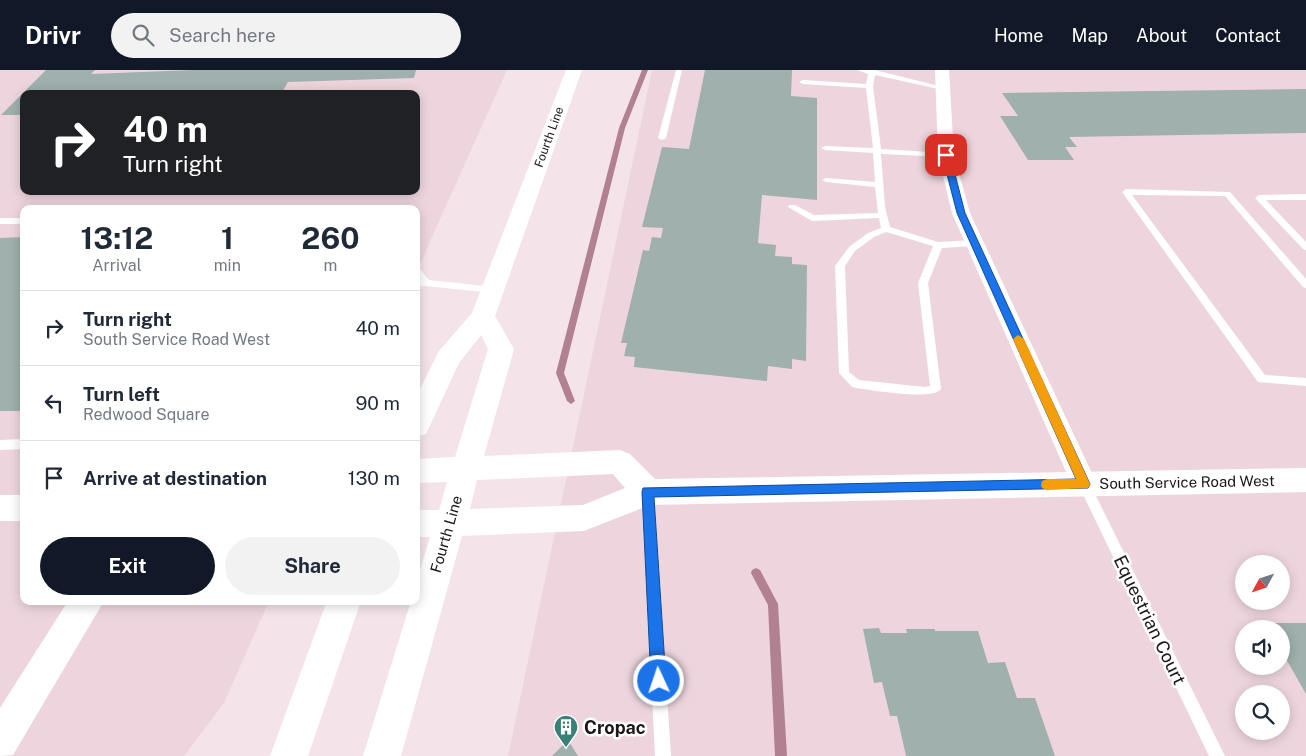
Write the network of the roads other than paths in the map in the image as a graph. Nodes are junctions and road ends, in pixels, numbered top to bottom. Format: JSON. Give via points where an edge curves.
{"nodes":[{"id":1,"x":574,"y":70,"type":"edge"},
{"id":2,"x":679,"y":70,"type":"edge"},
{"id":3,"x":860,"y":70,"type":"edge"},
{"id":4,"x":872,"y":71,"type":"edge"},
{"id":5,"x":943,"y":79,"type":"edge"},
{"id":6,"x":802,"y":82,"type":"dead end"},
{"id":7,"x":869,"y":86,"type":"junction"},
{"id":8,"x":662,"y":138,"type":"dead end"},
{"id":9,"x":826,"y":148,"type":"dead end"},
{"id":10,"x":877,"y":151,"type":"junction"},
{"id":11,"x":946,"y":155,"type":"junction"},
{"id":12,"x":826,"y":180,"type":"dead end"},
{"id":13,"x":879,"y":184,"type":"junction"},
{"id":14,"x":1306,"y":197,"type":"edge"},
{"id":15,"x":792,"y":207,"type":"dead end"},
{"id":16,"x":882,"y":215,"type":"junction"},
{"id":17,"x":0,"y":221,"type":"edge"},
{"id":18,"x":20,"y":222,"type":"edge"},
{"id":19,"x":886,"y":229,"type":"junction"},
{"id":20,"x":975,"y":242,"type":"junction"},
{"id":21,"x":938,"y":245,"type":"junction"},
{"id":22,"x":1306,"y":247,"type":"edge"},
{"id":23,"x":421,"y":284,"type":"edge"},
{"id":24,"x":1306,"y":285,"type":"edge"},
{"id":25,"x":493,"y":290,"type":"junction"},
{"id":26,"x":483,"y":316,"type":"junction"},
{"id":27,"x":1306,"y":382,"type":"edge"},
{"id":28,"x":420,"y":418,"type":"edge"},
{"id":29,"x":20,"y":444,"type":"edge"},
{"id":30,"x":0,"y":445,"type":"edge"},
{"id":31,"x":466,"y":467,"type":"junction"},
{"id":32,"x":420,"y":471,"type":"edge"},
{"id":33,"x":1306,"y":480,"type":"edge"},
{"id":34,"x":1084,"y":484,"type":"junction"},
{"id":35,"x":648,"y":492,"type":"junction"},
{"id":36,"x":0,"y":508,"type":"edge"},
{"id":37,"x":20,"y":508,"type":"edge"},
{"id":38,"x":450,"y":523,"type":"junction"},
{"id":39,"x":420,"y":524,"type":"edge"},
{"id":40,"x":85,"y":605,"type":"edge"},
{"id":41,"x":343,"y":605,"type":"edge"},
{"id":42,"x":0,"y":742,"type":"edge"},
{"id":43,"x":289,"y":756,"type":"edge"},
{"id":44,"x":382,"y":756,"type":"edge"},
{"id":45,"x":663,"y":756,"type":"edge"},
{"id":46,"x":1217,"y":756,"type":"edge"}],
"edges":[{"from":1,"to":25,"type":"street","name":"Fourth Line"},
{"from":2,"to":8,"type":"lane"},
{"from":3,"to":4,"type":"lane"},
{"from":4,"to":5,"type":"lane"},
{"from":4,"to":7,"type":"lane"},
{"from":5,"to":11,"type":"street"},
{"from":6,"to":7,"type":"lane"},
{"from":7,"to":10,"type":"lane"},
{"from":9,"to":10,"type":"lane"},
{"from":10,"to":11,"type":"lane"},
{"from":10,"to":13,"type":"lane"},
{"from":11,"to":20,"type":"street","via":[[961,213]]},
{"from":12,"to":13,"type":"lane"},
{"from":13,"to":16,"type":"lane"},
{"from":14,"to":22,"type":"lane","via":[[1259,198]]},
{"from":15,"to":16,"type":"lane","via":[[812,218]]},
{"from":16,"to":19,"type":"lane"},
{"from":17,"to":18,"type":"lane"},
{"from":19,"to":21,"type":"lane"},
{"from":19,"to":21,"type":"lane","via":[[852,248],[840,266],[844,373],[856,384],[924,392],[936,389],[923,283]]},
{"from":20,"to":21,"type":"lane"},
{"from":20,"to":34,"type":"street"},
{"from":23,"to":25,"type":"lane"},
{"from":24,"to":27,"type":"lane","via":[[1226,194],[1126,192],[1262,379]]},
{"from":25,"to":26,"type":"street","name":"Fourth Line"},
{"from":26,"to":28,"type":"street","name":"Fourth Line","via":[[448,358]]},
{"from":26,"to":31,"type":"street","name":"Fourth Line","via":[[501,349]]},
{"from":29,"to":30,"type":"lane"},
{"from":31,"to":32,"type":"street"},
{"from":31,"to":35,"type":"street","via":[[620,462]]},
{"from":31,"to":38,"type":"street","name":"Fourth Line"},
{"from":33,"to":34,"type":"street","name":"South Service Road West"},
{"from":34,"to":35,"type":"street","name":"South Service Road West"},
{"from":34,"to":46,"type":"lane","name":"Equestrian Court"},
{"from":35,"to":38,"type":"street","name":"South Service Road West","via":[[584,518]]},
{"from":35,"to":45,"type":"lane"},
{"from":36,"to":37,"type":"street"},
{"from":38,"to":39,"type":"street","name":"South Service Road West"},
{"from":38,"to":44,"type":"street","name":"Fourth Line"},
{"from":40,"to":42,"type":"street"},
{"from":41,"to":43,"type":"street"}]}
